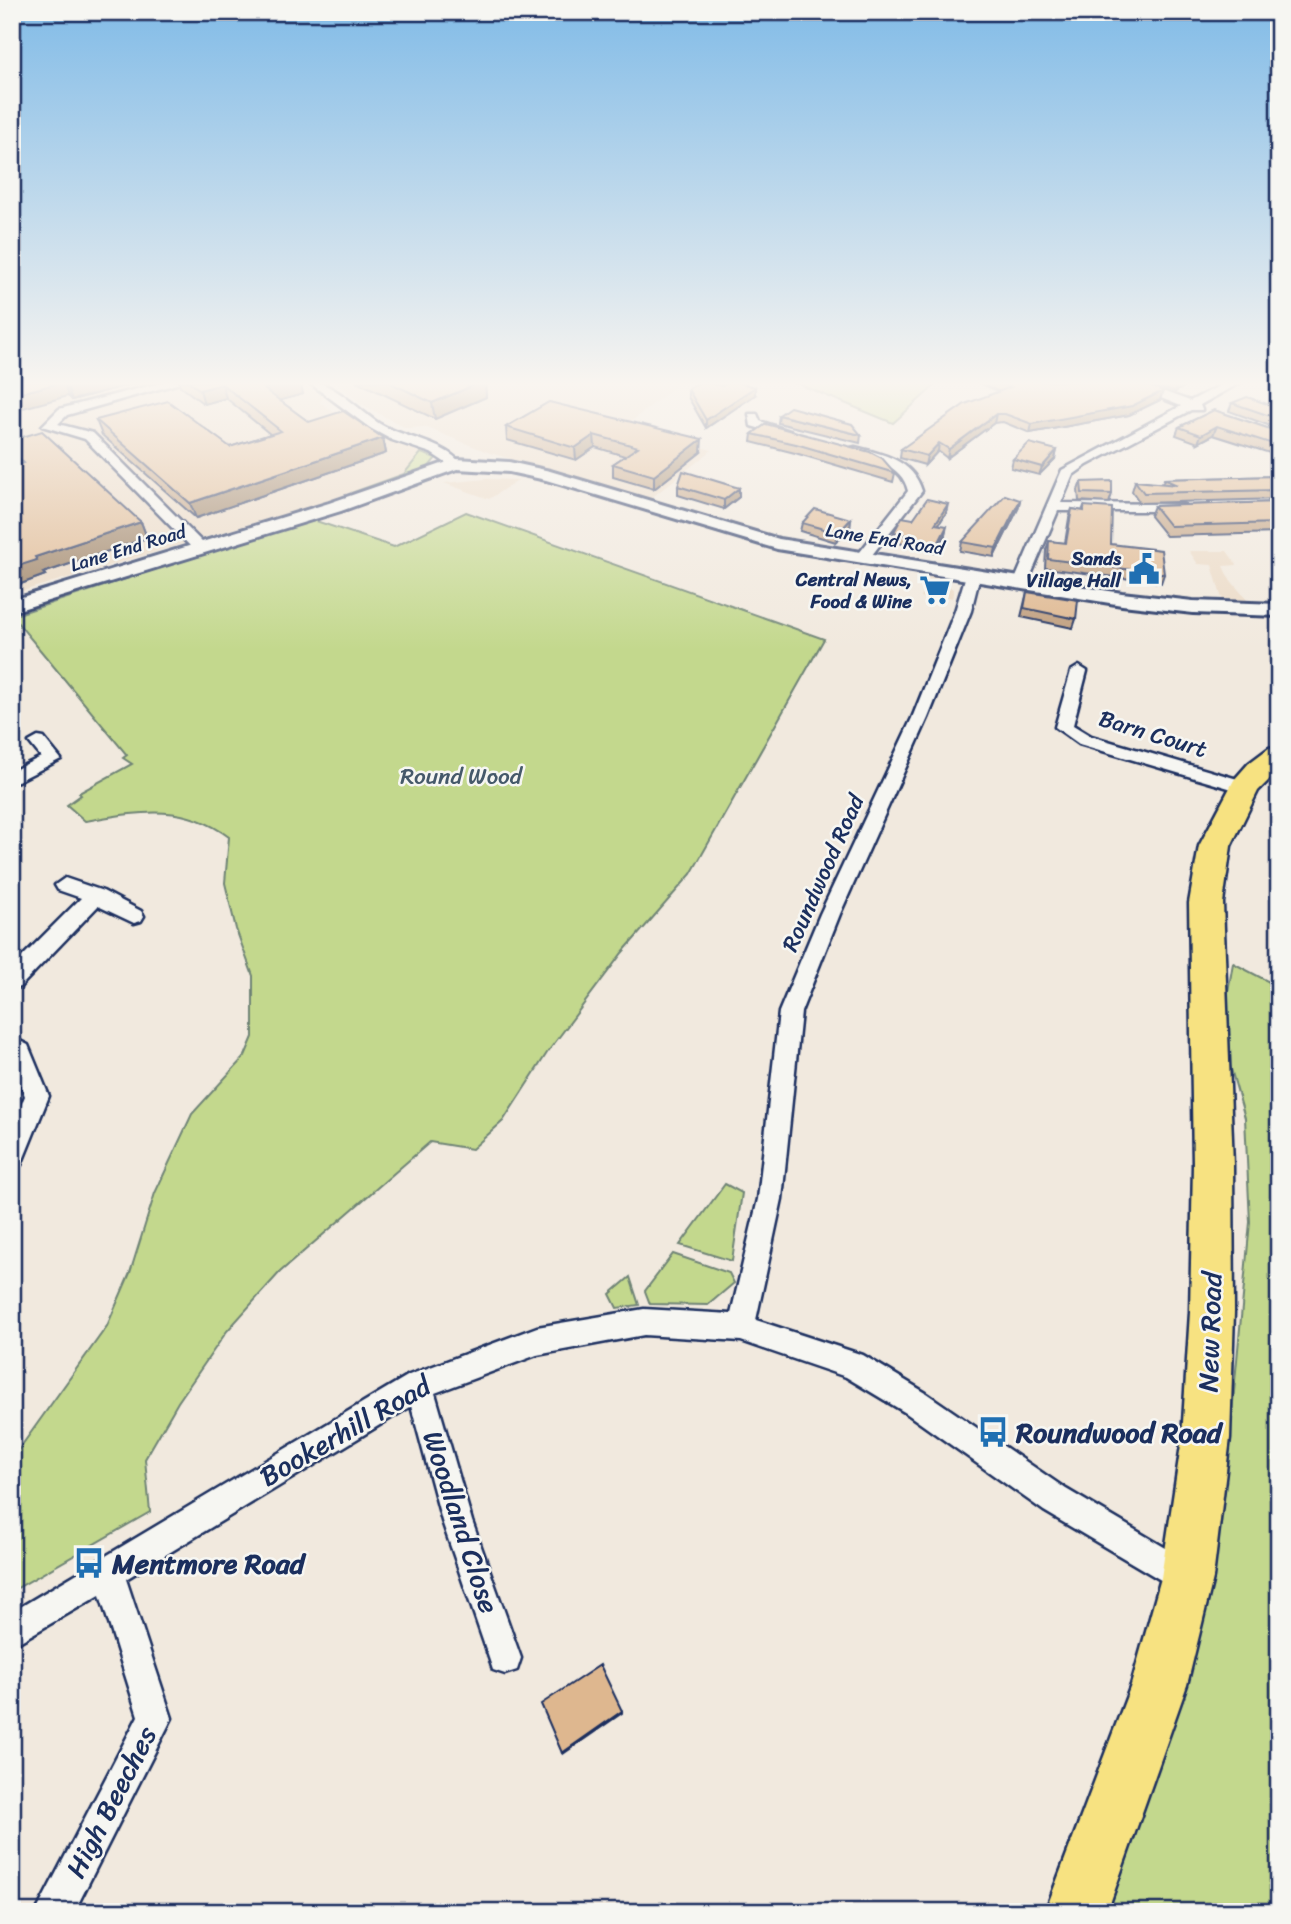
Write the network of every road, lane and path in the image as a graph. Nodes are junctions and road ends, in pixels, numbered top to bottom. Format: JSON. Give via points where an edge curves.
{"nodes":[{"id":1,"x":123,"y":471,"type":"edge"},
{"id":2,"x":437,"y":471,"type":"edge"},
{"id":3,"x":528,"y":471,"type":"edge"},
{"id":4,"x":906,"y":471,"type":"edge"},
{"id":5,"x":1071,"y":471,"type":"edge"},
{"id":6,"x":1053,"y":507,"type":"junction"},
{"id":7,"x":1197,"y":507,"type":"edge"},
{"id":8,"x":200,"y":548,"type":"junction"},
{"id":9,"x":863,"y":557,"type":"junction"},
{"id":10,"x":974,"y":575,"type":"junction"},
{"id":11,"x":1021,"y":582,"type":"junction"},
{"id":12,"x":12,"y":606,"type":"edge"},
{"id":13,"x":1279,"y":610,"type":"edge"},
{"id":14,"x":1079,"y":671,"type":"dead end"},
{"id":15,"x":38,"y":742,"type":"dead end"},
{"id":16,"x":1279,"y":755,"type":"edge"},
{"id":17,"x":12,"y":778,"type":"edge"},
{"id":18,"x":1245,"y":787,"type":"junction"},
{"id":19,"x":65,"y":885,"type":"dead end"},
{"id":20,"x":96,"y":896,"type":"junction"},
{"id":21,"x":134,"y":916,"type":"dead end"},
{"id":22,"x":12,"y":981,"type":"edge"},
{"id":23,"x":12,"y":1046,"type":"edge"},
{"id":24,"x":12,"y":1157,"type":"edge"},
{"id":25,"x":741,"y":1328,"type":"junction"},
{"id":26,"x":419,"y":1385,"type":"junction"},
{"id":27,"x":108,"y":1571,"type":"junction"},
{"id":28,"x":1187,"y":1578,"type":"junction"},
{"id":29,"x":12,"y":1630,"type":"edge"},
{"id":30,"x":505,"y":1658,"type":"dead end"},
{"id":31,"x":54,"y":1912,"type":"edge"},
{"id":32,"x":1076,"y":1912,"type":"edge"}],
"edges":[{"from":1,"to":8,"type":"street"},
{"from":2,"to":8,"type":"street","name":"Lane End Road"},
{"from":3,"to":9,"type":"street","name":"Lane End Road","via":[[777,544]]},
{"from":4,"to":9,"type":"street","via":[[914,479],[915,491]]},
{"from":5,"to":6,"type":"street"},
{"from":6,"to":7,"type":"street"},
{"from":6,"to":11,"type":"street"},
{"from":8,"to":12,"type":"street","name":"Lane End Road"},
{"from":9,"to":10,"type":"street","name":"Lane End Road"},
{"from":10,"to":11,"type":"street","name":"Lane End Road"},
{"from":10,"to":25,"type":"street","name":"Roundwood Road","via":[[920,718],[790,1012],[770,1199]]},
{"from":11,"to":13,"type":"street","name":"Lane End Road","via":[[1169,605]]},
{"from":14,"to":18,"type":"street","name":"Barn Court","via":[[1064,727],[1085,740]]},
{"from":15,"to":17,"type":"street","via":[[52,759]]},
{"from":16,"to":18,"type":"highway","name":"New Road"},
{"from":18,"to":28,"type":"highway","name":"New Road","via":[[1215,846],[1206,903],[1212,1312],[1206,1438]]},
{"from":19,"to":20,"type":"street"},
{"from":20,"to":21,"type":"street"},
{"from":20,"to":22,"type":"street"},
{"from":23,"to":24,"type":"street","via":[[20,1052],[37,1096]]},
{"from":25,"to":26,"type":"street","name":"Bookerhill Road","via":[[644,1322],[537,1341]]},
{"from":25,"to":28,"type":"street","name":"Bookerhill Road","via":[[853,1365],[1055,1500]]},
{"from":26,"to":27,"type":"street","name":"Bookerhill Road"},
{"from":26,"to":30,"type":"street","name":"Woodland Close","via":[[457,1521]]},
{"from":27,"to":29,"type":"street","name":"Bookerhill Road"},
{"from":27,"to":31,"type":"street","name":"High Beeches","via":[[155,1718]]},
{"from":28,"to":32,"type":"highway","name":"New Road","via":[[1159,1685]]}]}
